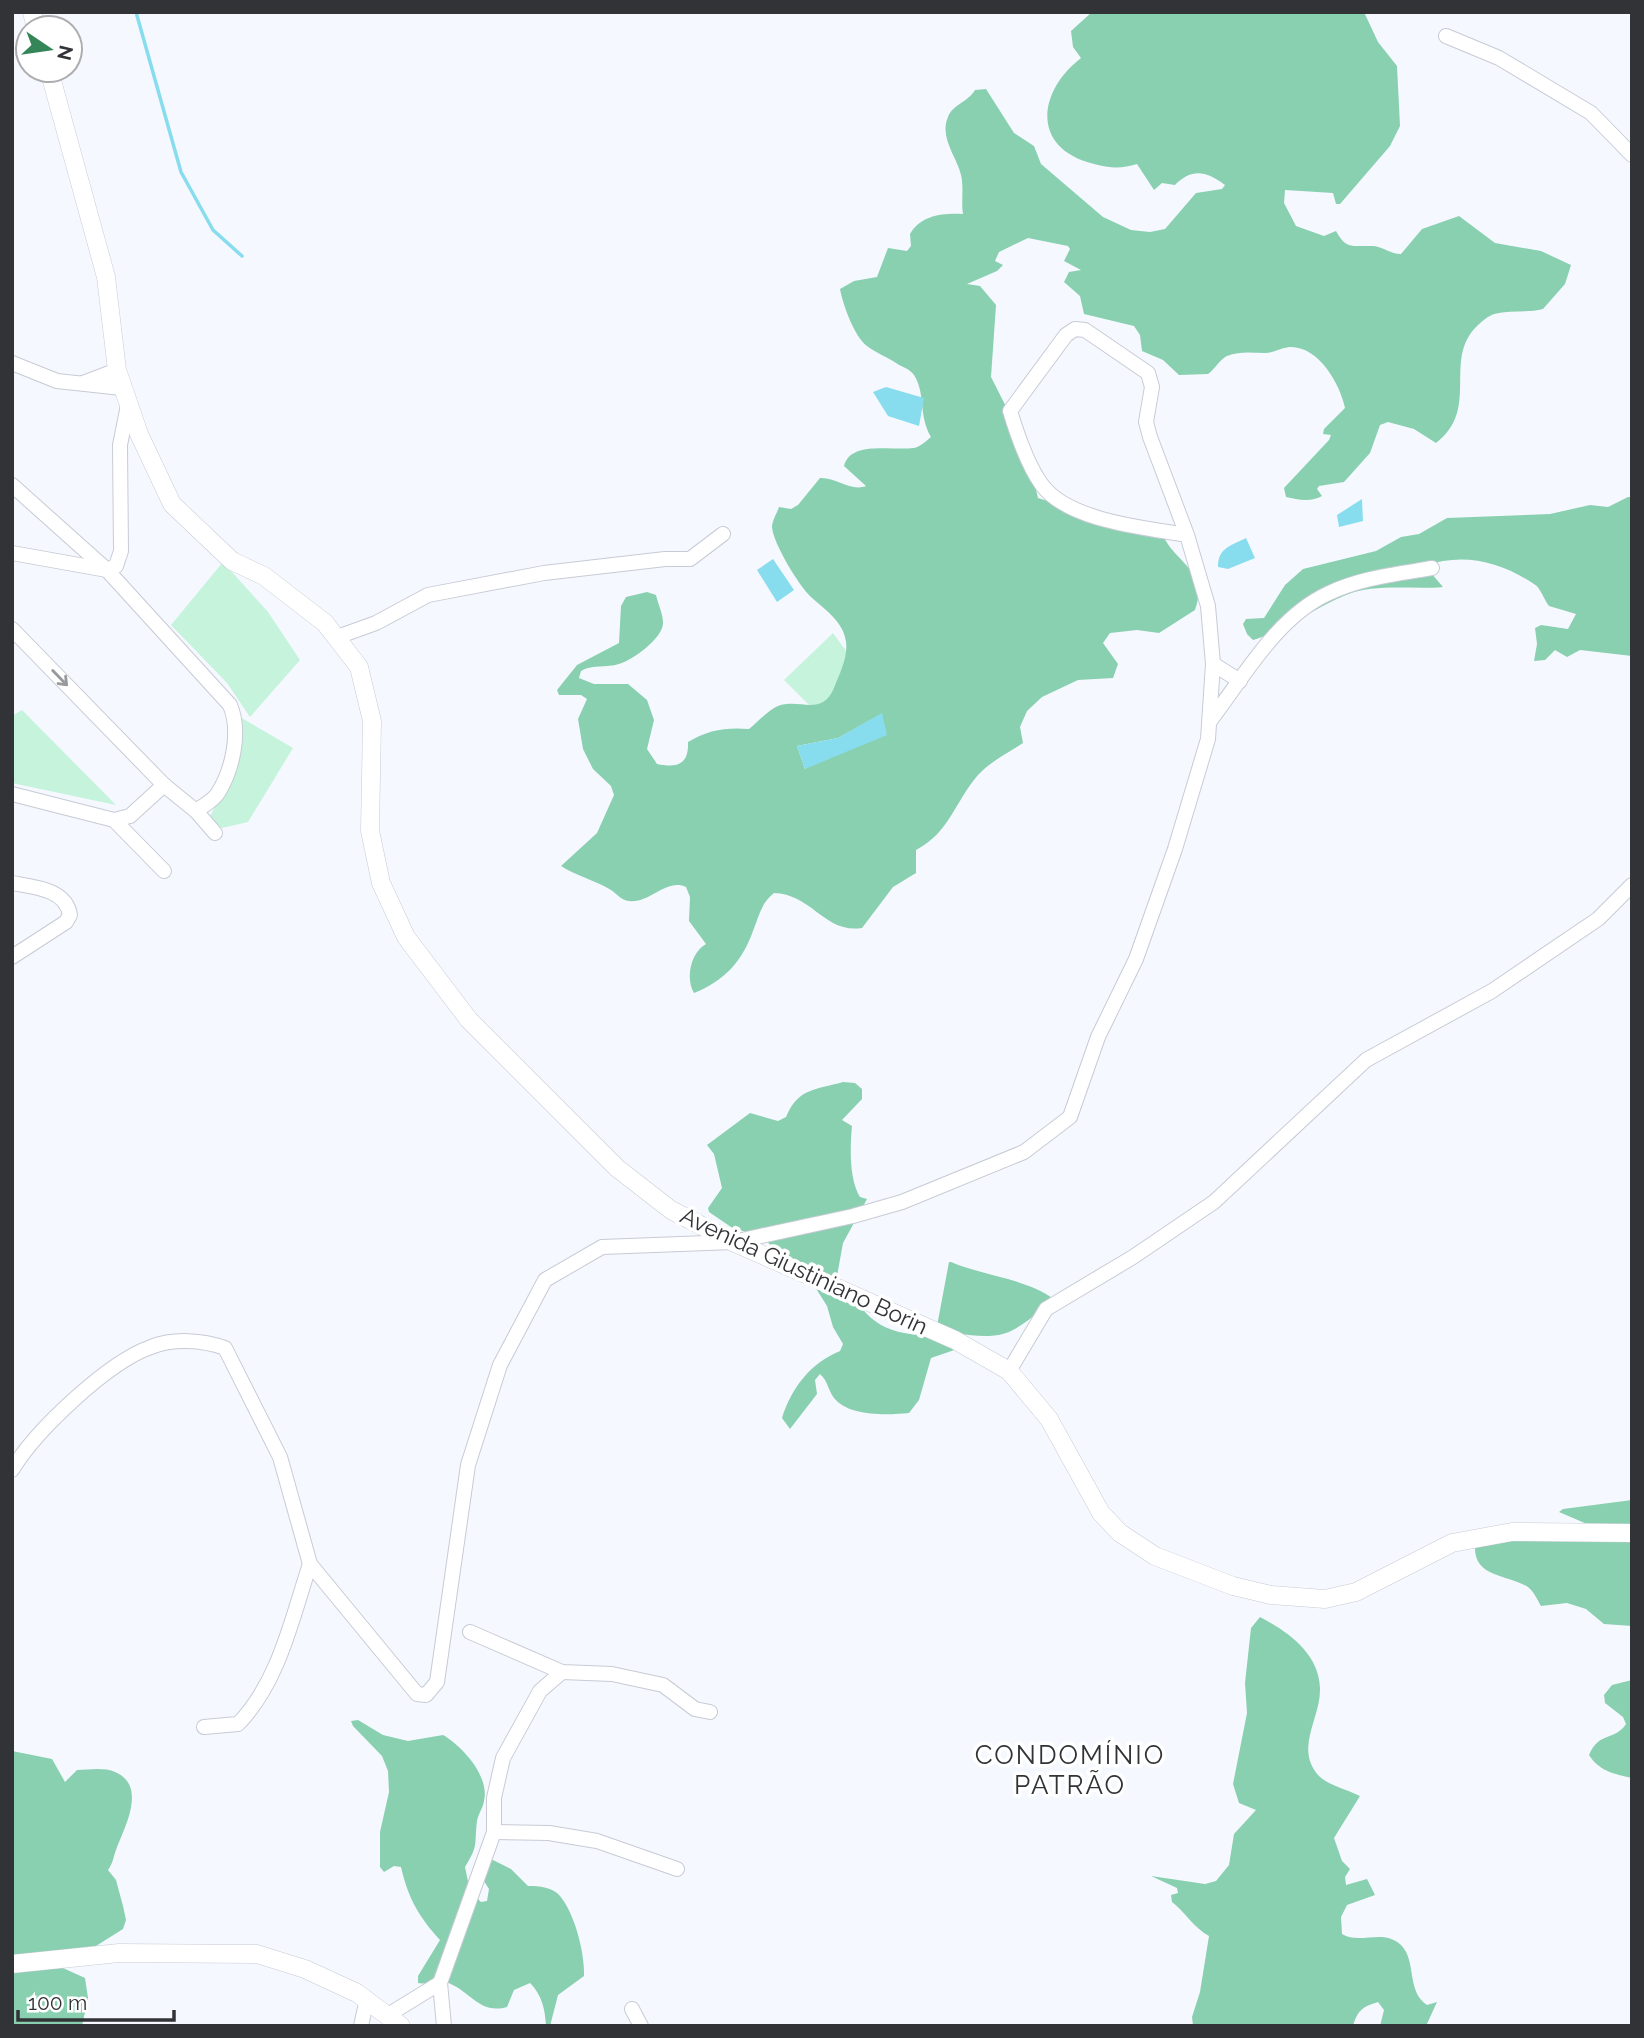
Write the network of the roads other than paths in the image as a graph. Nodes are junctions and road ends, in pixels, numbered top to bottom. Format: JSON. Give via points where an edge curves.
{"nodes":[{"id":1,"x":1446,"y":36,"type":"dead end"},
{"id":2,"x":53,"y":84,"type":"edge"},
{"id":3,"x":1632,"y":155,"type":"edge"},
{"id":4,"x":12,"y":363,"type":"edge"},
{"id":5,"x":117,"y":370,"type":"junction"},
{"id":6,"x":79,"y":384,"type":"junction"},
{"id":7,"x":125,"y":397,"type":"junction"},
{"id":8,"x":139,"y":434,"type":"junction"},
{"id":9,"x":120,"y":445,"type":"junction"},
{"id":10,"x":12,"y":485,"type":"edge"},
{"id":11,"x":723,"y":534,"type":"dead end"},
{"id":12,"x":1187,"y":535,"type":"junction"},
{"id":13,"x":12,"y":553,"type":"edge"},
{"id":14,"x":1432,"y":568,"type":"dead end"},
{"id":15,"x":107,"y":570,"type":"junction"},
{"id":16,"x":12,"y":629,"type":"edge"},
{"id":17,"x":337,"y":637,"type":"junction"},
{"id":18,"x":1213,"y":664,"type":"junction"},
{"id":19,"x":1240,"y":681,"type":"junction"},
{"id":20,"x":1209,"y":722,"type":"junction"},
{"id":21,"x":164,"y":785,"type":"junction"},
{"id":22,"x":12,"y":794,"type":"edge"},
{"id":23,"x":196,"y":811,"type":"junction"},
{"id":24,"x":114,"y":820,"type":"junction"},
{"id":25,"x":215,"y":833,"type":"dead end"},
{"id":26,"x":164,"y":871,"type":"dead end"},
{"id":27,"x":12,"y":883,"type":"edge"},
{"id":28,"x":1632,"y":885,"type":"edge"},
{"id":29,"x":12,"y":957,"type":"edge"},
{"id":30,"x":733,"y":1242,"type":"junction"},
{"id":31,"x":1009,"y":1371,"type":"junction"},
{"id":32,"x":12,"y":1470,"type":"edge"},
{"id":33,"x":1632,"y":1534,"type":"edge"},
{"id":34,"x":310,"y":1564,"type":"junction"},
{"id":35,"x":470,"y":1632,"type":"dead end"},
{"id":36,"x":538,"y":1663,"type":"junction"},
{"id":37,"x":562,"y":1672,"type":"junction"},
{"id":38,"x":540,"y":1692,"type":"junction"},
{"id":39,"x":710,"y":1712,"type":"dead end"},
{"id":40,"x":204,"y":1727,"type":"dead end"},
{"id":41,"x":494,"y":1832,"type":"junction"},
{"id":42,"x":677,"y":1869,"type":"dead end"},
{"id":43,"x":12,"y":1964,"type":"edge"},
{"id":44,"x":440,"y":1983,"type":"junction"},
{"id":45,"x":367,"y":1999,"type":"junction"},
{"id":46,"x":632,"y":2009,"type":"dead end"},
{"id":47,"x":395,"y":2020,"type":"edge"},
{"id":48,"x":361,"y":2026,"type":"edge"},
{"id":49,"x":444,"y":2026,"type":"edge"},
{"id":50,"x":641,"y":2026,"type":"edge"}],
"edges":[{"from":1,"to":3,"type":"street","via":[[1499,58],[1591,113]]},
{"from":2,"to":5,"type":"main road","name":"Avenida Giustiniano Borin","via":[[106,277]]},
{"from":4,"to":6,"type":"street","via":[[32,373]]},
{"from":5,"to":6,"type":"street"},
{"from":5,"to":7,"type":"main road","name":"Avenida Giustiniano Borin"},
{"from":6,"to":7,"type":"street"},
{"from":7,"to":8,"type":"main road","name":"Avenida Giustiniano Borin"},
{"from":7,"to":9,"type":"street"},
{"from":8,"to":9,"type":"street"},
{"from":8,"to":17,"type":"main road","name":"Avenida Giustiniano Borin","via":[[172,505],[232,561],[264,576]]},
{"from":9,"to":15,"type":"street","via":[[121,551],[116,566]]},
{"from":10,"to":15,"type":"street"},
{"from":11,"to":17,"type":"street","via":[[690,559],[544,573],[428,596]]},
{"from":12,"to":12,"type":"street","via":[[1146,422],[1152,387],[1148,373],[1085,330],[1075,329],[1010,411],[1041,484],[1051,495],[1094,516]]},
{"from":12,"to":18,"type":"street","via":[[1208,606]]},
{"from":13,"to":15,"type":"street"},
{"from":14,"to":19,"type":"street","via":[[1325,594],[1284,624]]},
{"from":15,"to":23,"type":"street","via":[[230,705],[236,720],[229,764],[217,794]]},
{"from":16,"to":21,"type":"street","one_way":true},
{"from":17,"to":30,"type":"main road","name":"Avenida Giustiniano Borin","via":[[359,667],[372,721],[370,831],[381,883],[406,937],[469,1020],[617,1168],[671,1210]]},
{"from":18,"to":19,"type":"street"},
{"from":18,"to":20,"type":"street"},
{"from":19,"to":20,"type":"street"},
{"from":20,"to":30,"type":"street","via":[[1208,739],[1166,874],[1070,1117],[1024,1153],[902,1202]]},
{"from":21,"to":23,"type":"street"},
{"from":21,"to":24,"type":"street","via":[[130,816]]},
{"from":22,"to":24,"type":"street"},
{"from":23,"to":25,"type":"street"},
{"from":24,"to":26,"type":"street"},
{"from":27,"to":29,"type":"street","via":[[53,893],[64,900],[69,915],[66,922]]},
{"from":28,"to":31,"type":"street","via":[[1598,919],[1492,991],[1366,1060],[1214,1202],[1046,1309]]},
{"from":30,"to":31,"type":"main road","name":"Avenida Giustiniano Borin","via":[[955,1340]]},
{"from":30,"to":34,"type":"street","via":[[602,1247],[545,1280],[500,1366],[468,1465],[437,1682],[426,1695],[417,1694]]},
{"from":31,"to":33,"type":"main road","name":"Avenida Giustiniano Borin","via":[[1049,1419],[1101,1513],[1120,1533],[1154,1556],[1233,1586],[1325,1600],[1356,1592],[1452,1543],[1512,1532]]},
{"from":32,"to":34,"type":"street","via":[[47,1426],[128,1358],[152,1346],[188,1341],[225,1348],[280,1458]]},
{"from":34,"to":40,"type":"street","via":[[272,1677],[254,1705],[238,1724]]},
{"from":35,"to":36,"type":"street"},
{"from":36,"to":37,"type":"street"},
{"from":36,"to":38,"type":"street"},
{"from":37,"to":38,"type":"street"},
{"from":37,"to":39,"type":"street","via":[[639,1678],[663,1685],[695,1709]]},
{"from":38,"to":41,"type":"street","via":[[503,1758],[494,1798]]},
{"from":41,"to":42,"type":"street","via":[[550,1833],[597,1841]]},
{"from":41,"to":44,"type":"street"},
{"from":43,"to":45,"type":"main road","via":[[119,1953],[257,1954],[305,1969]]},
{"from":44,"to":47,"type":"street"},
{"from":44,"to":49,"type":"street"},
{"from":45,"to":47,"type":"main road"},
{"from":45,"to":48,"type":"street"},
{"from":46,"to":50,"type":"street"}]}
